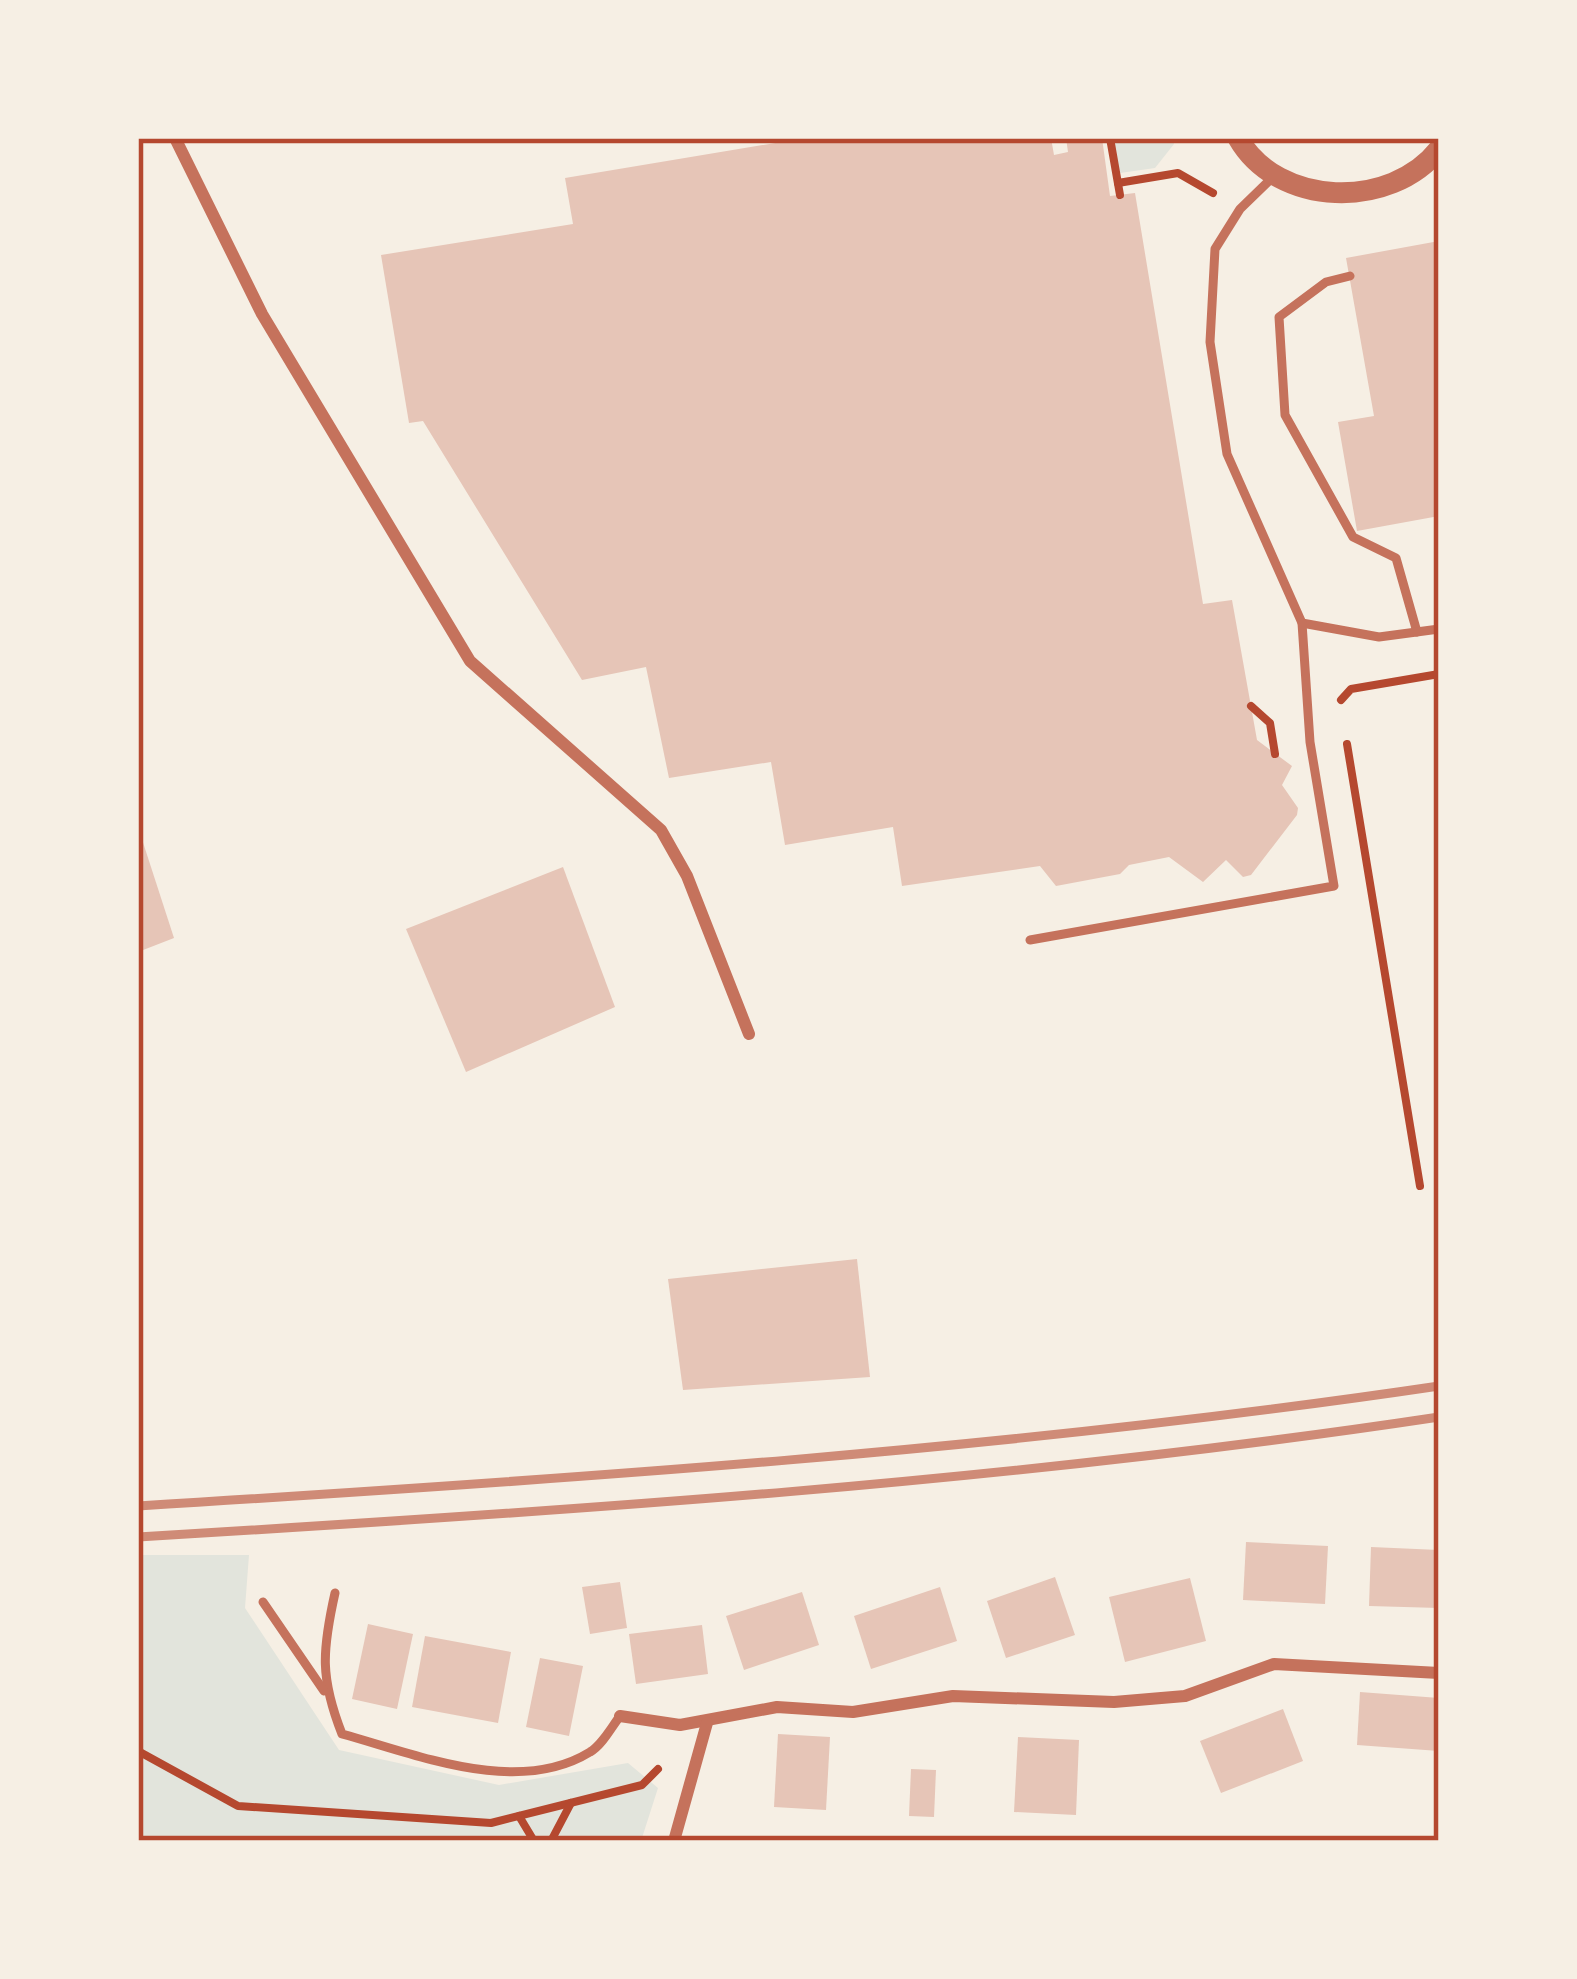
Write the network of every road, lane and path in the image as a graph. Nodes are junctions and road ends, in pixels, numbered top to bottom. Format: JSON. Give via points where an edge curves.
{"nodes":[{"id":1,"x":176,"y":138,"type":"edge"},
{"id":2,"x":1110,"y":138,"type":"edge"},
{"id":3,"x":1238,"y":138,"type":"edge"},
{"id":4,"x":1439,"y":149,"type":"edge"},
{"id":5,"x":1178,"y":173,"type":"dead end"},
{"id":6,"x":1274,"y":175,"type":"junction"},
{"id":7,"x":1118,"y":183,"type":"junction"},
{"id":8,"x":1120,"y":195,"type":"dead end"},
{"id":9,"x":1350,"y":276,"type":"dead end"},
{"id":10,"x":1302,"y":623,"type":"junction"},
{"id":11,"x":1439,"y":629,"type":"edge"},
{"id":12,"x":1418,"y":632,"type":"junction"},
{"id":13,"x":1439,"y":674,"type":"edge"},
{"id":14,"x":1251,"y":706,"type":"dead end"},
{"id":15,"x":1341,"y":707,"type":"dead end"},
{"id":16,"x":1346,"y":741,"type":"dead end"},
{"id":17,"x":1275,"y":754,"type":"dead end"},
{"id":18,"x":1030,"y":940,"type":"dead end"},
{"id":19,"x":749,"y":1034,"type":"dead end"},
{"id":20,"x":1420,"y":1186,"type":"dead end"},
{"id":21,"x":335,"y":1593,"type":"dead end"},
{"id":22,"x":263,"y":1602,"type":"dead end"},
{"id":23,"x":1439,"y":1673,"type":"edge"},
{"id":24,"x":327,"y":1695,"type":"junction"},
{"id":25,"x":620,"y":1716,"type":"joint"},
{"id":26,"x":707,"y":1723,"type":"junction"},
{"id":27,"x":571,"y":1803,"type":"dead end"},
{"id":28,"x":519,"y":1816,"type":"dead end"},
{"id":29,"x":534,"y":1841,"type":"edge"},
{"id":30,"x":551,"y":1841,"type":"edge"},
{"id":31,"x":674,"y":1841,"type":"edge"}],
"edges":[{"from":1,"to":19,"type":"street","via":[[262,314],[470,661],[661,830]]},
{"from":2,"to":7,"type":"path"},
{"from":3,"to":6,"type":"street"},
{"from":4,"to":6,"type":"street","via":[[1395,183],[1355,194],[1313,191]]},
{"from":5,"to":7,"type":"path"},
{"from":6,"to":10,"type":"lane","via":[[1216,249],[1210,342],[1227,454]]},
{"from":7,"to":8,"type":"path"},
{"from":9,"to":12,"type":"lane","via":[[1326,282],[1279,317],[1285,415],[1353,537],[1396,558]]},
{"from":10,"to":12,"type":"lane","via":[[1379,638]]},
{"from":10,"to":18,"type":"lane","via":[[1310,742],[1334,886]]},
{"from":11,"to":12,"type":"lane"},
{"from":13,"to":15,"type":"path","via":[[1352,689],[1340,694]]},
{"from":14,"to":17,"type":"path","via":[[1270,723]]},
{"from":16,"to":20,"type":"path"},
{"from":21,"to":24,"type":"lane","via":[[322,1651]]},
{"from":22,"to":24,"type":"lane"},
{"from":23,"to":26,"type":"street","via":[[1274,1664],[1185,1696],[953,1696],[853,1712],[777,1707]]},
{"from":24,"to":25,"type":"lane","via":[[342,1734],[478,1770],[555,1767],[593,1751]]},
{"from":25,"to":26,"type":"street"},
{"from":26,"to":31,"type":"street"},
{"from":27,"to":30,"type":"path"},
{"from":28,"to":29,"type":"path"}]}
